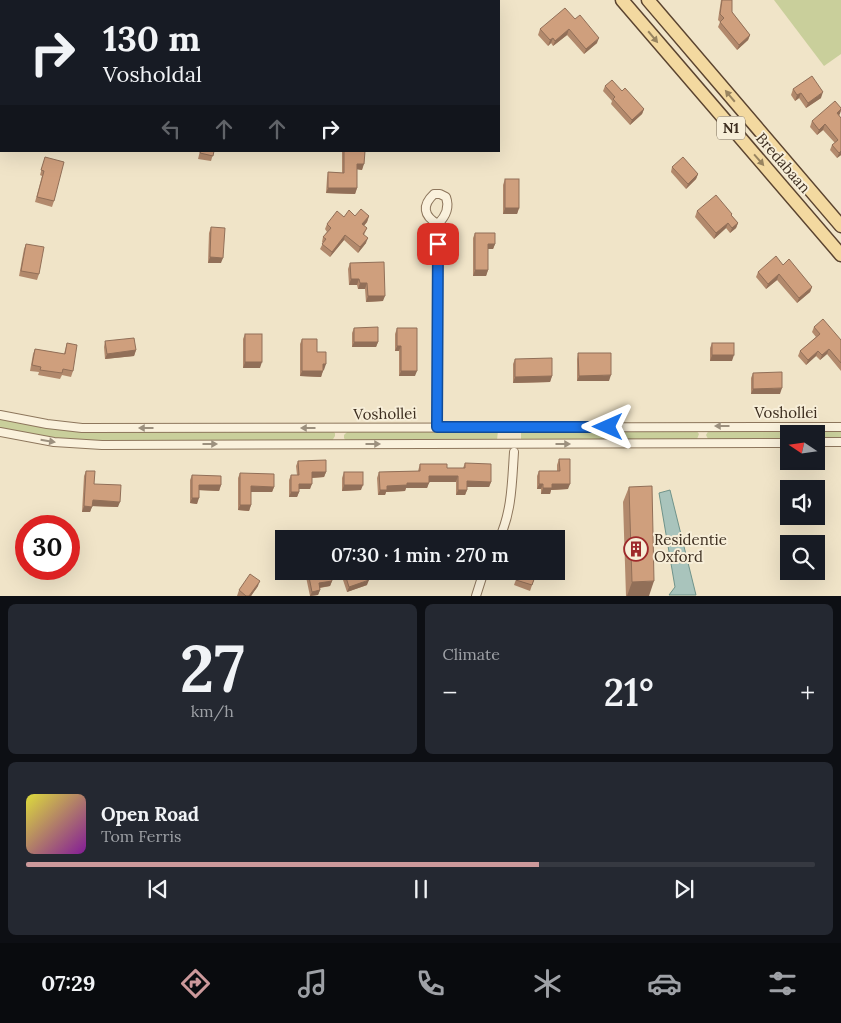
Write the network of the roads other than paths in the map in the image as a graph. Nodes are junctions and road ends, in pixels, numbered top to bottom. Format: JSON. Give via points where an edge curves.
{"nodes":[{"id":1,"x":622,"y":0,"type":"edge"},
{"id":2,"x":648,"y":0,"type":"edge"},
{"id":3,"x":438,"y":224,"type":"dead end"},
{"id":4,"x":841,"y":226,"type":"edge"},
{"id":5,"x":841,"y":256,"type":"edge"},
{"id":6,"x":0,"y":415,"type":"edge"},
{"id":7,"x":702,"y":426,"type":"junction"},
{"id":8,"x":437,"y":427,"type":"junction"},
{"id":9,"x":841,"y":427,"type":"edge"},
{"id":10,"x":339,"y":428,"type":"junction"},
{"id":11,"x":0,"y":432,"type":"edge"},
{"id":12,"x":825,"y":442,"type":"edge"},
{"id":13,"x":841,"y":442,"type":"edge"},
{"id":14,"x":702,"y":443,"type":"junction"},
{"id":15,"x":780,"y":443,"type":"edge"},
{"id":16,"x":339,"y":444,"type":"junction"},
{"id":17,"x":514,"y":452,"type":"dead end"},
{"id":18,"x":503,"y":530,"type":"edge"},
{"id":19,"x":481,"y":580,"type":"edge"},
{"id":20,"x":476,"y":596,"type":"edge"}],
"edges":[{"from":1,"to":5,"type":"main road","name":"Bredabaan","number":"N1","one_way":true},
{"from":4,"to":2,"type":"main road","name":"Bredabaan","number":"N1","one_way":true},
{"from":3,"to":8,"type":"street"},
{"from":10,"to":6,"type":"street","name":"Voshollei","one_way":true,"via":[[82,428]]},
{"from":7,"to":8,"type":"street","name":"Voshollei"},
{"from":9,"to":7,"type":"street","name":"Voshollei","one_way":true},
{"from":7,"to":14,"type":"street"},
{"from":8,"to":10,"type":"street","name":"Voshollei"},
{"from":10,"to":16,"type":"street","name":"Voshollei"},
{"from":11,"to":16,"type":"street","name":"Voshollei","one_way":true,"via":[[86,444]]},
{"from":12,"to":13,"type":"street","name":"Voshollei"},
{"from":14,"to":15,"type":"street","name":"Voshollei"},
{"from":16,"to":14,"type":"street","name":"Voshollei","one_way":true},
{"from":17,"to":18,"type":"street","via":[[512,494]]},
{"from":19,"to":20,"type":"street"}]}
